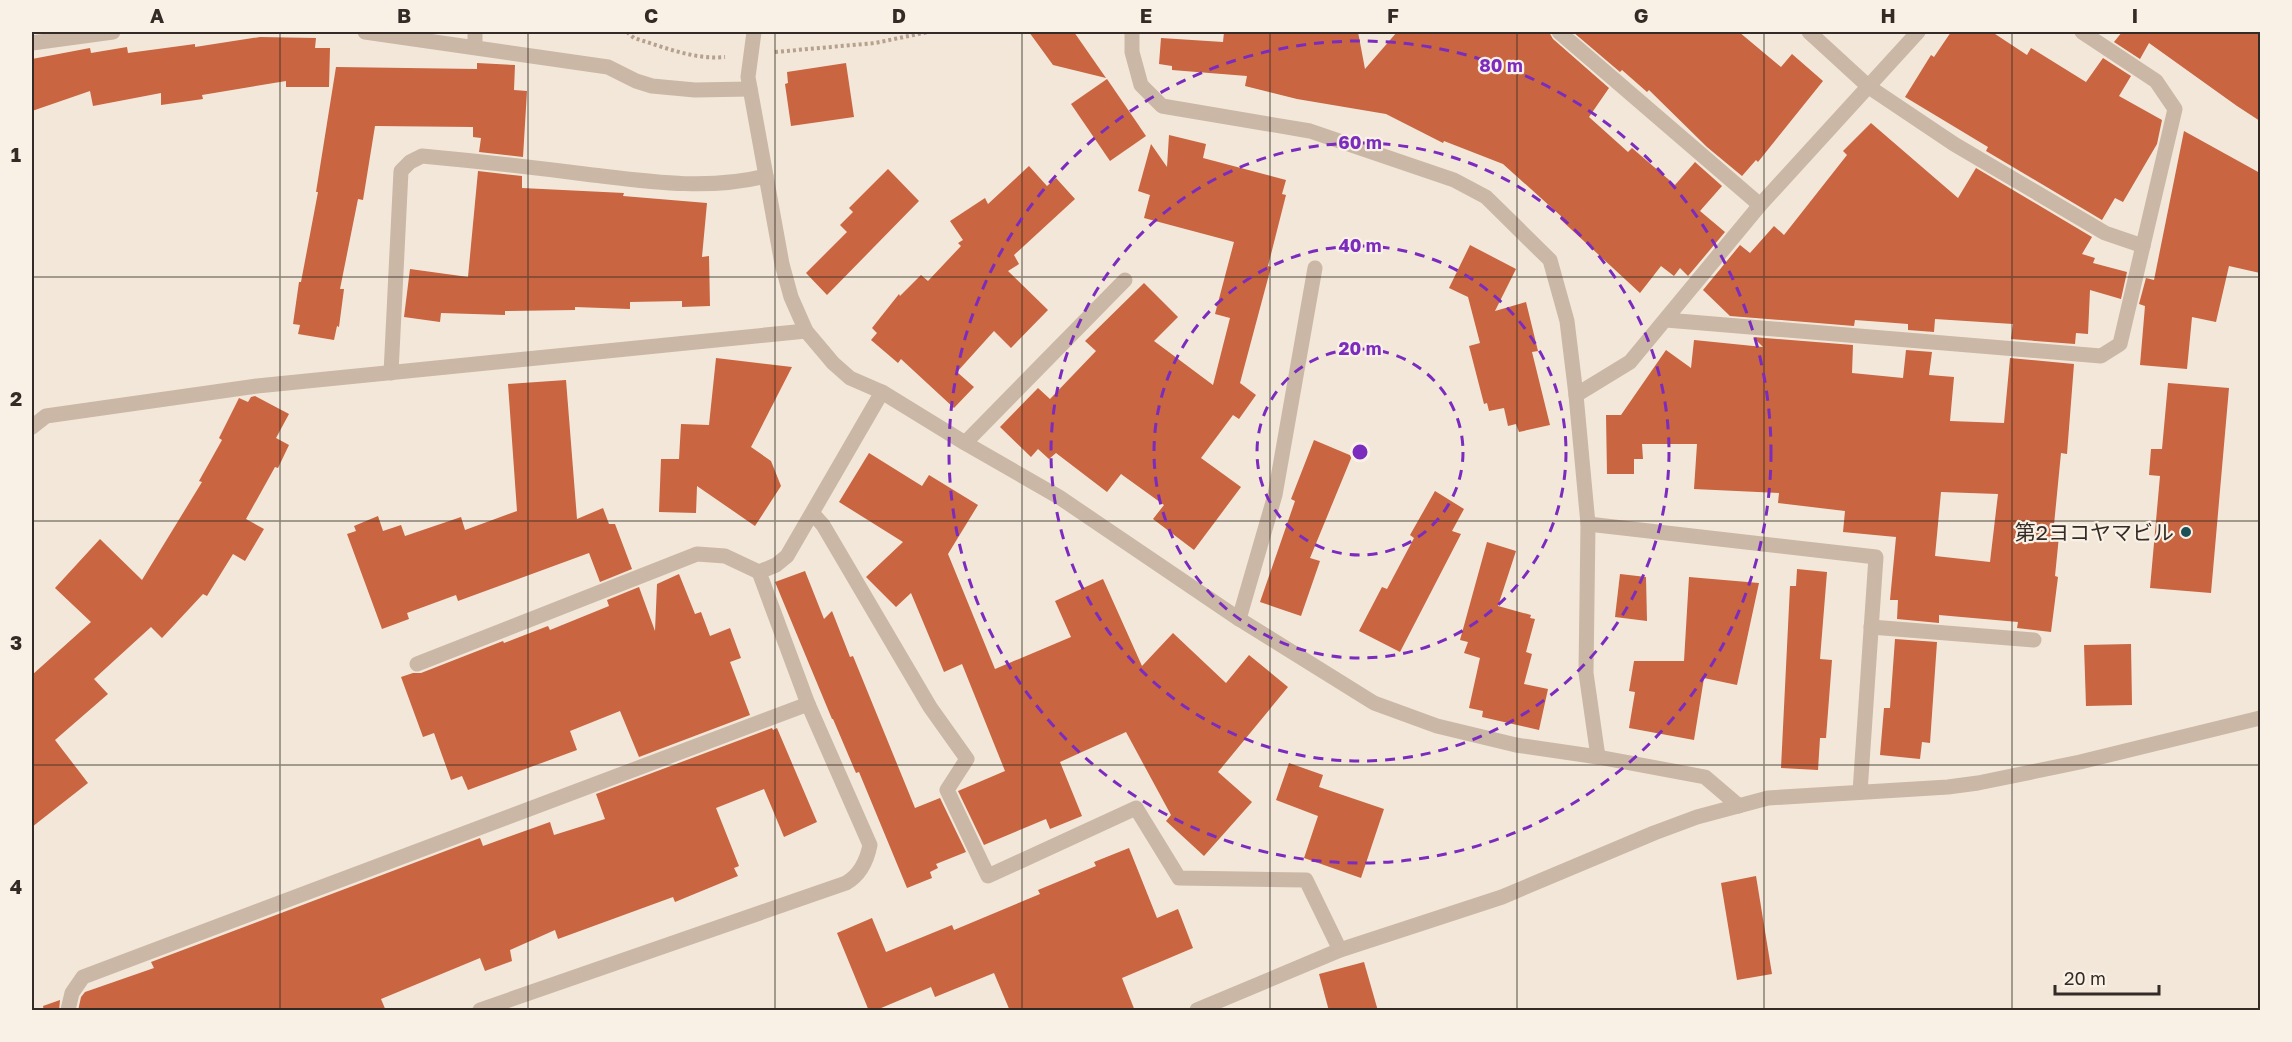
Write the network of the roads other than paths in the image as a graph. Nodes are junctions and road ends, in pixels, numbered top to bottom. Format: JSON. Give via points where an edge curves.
{"nodes":[{"id":1,"x":113,"y":32,"type":"edge"},
{"id":2,"x":365,"y":32,"type":"edge"},
{"id":3,"x":754,"y":32,"type":"edge"},
{"id":4,"x":1132,"y":32,"type":"edge"},
{"id":5,"x":1559,"y":32,"type":"edge"},
{"id":6,"x":1809,"y":32,"type":"edge"},
{"id":7,"x":1918,"y":32,"type":"edge"},
{"id":8,"x":2082,"y":32,"type":"edge"},
{"id":9,"x":475,"y":39,"type":"edge"},
{"id":10,"x":32,"y":43,"type":"edge"},
{"id":11,"x":1869,"y":87,"type":"junction"},
{"id":12,"x":750,"y":89,"type":"junction"},
{"id":13,"x":766,"y":176,"type":"junction"},
{"id":14,"x":1760,"y":205,"type":"junction"},
{"id":15,"x":2143,"y":246,"type":"junction"},
{"id":16,"x":1316,"y":268,"type":"dead end"},
{"id":17,"x":1125,"y":280,"type":"dead end"},
{"id":18,"x":1666,"y":320,"type":"junction"},
{"id":19,"x":806,"y":331,"type":"junction"},
{"id":20,"x":391,"y":373,"type":"junction"},
{"id":21,"x":882,"y":392,"type":"junction"},
{"id":22,"x":1576,"y":395,"type":"junction"},
{"id":23,"x":32,"y":427,"type":"edge"},
{"id":24,"x":965,"y":443,"type":"junction"},
{"id":25,"x":813,"y":514,"type":"junction"},
{"id":26,"x":1588,"y":524,"type":"junction"},
{"id":27,"x":759,"y":572,"type":"junction"},
{"id":28,"x":1239,"y":619,"type":"junction"},
{"id":29,"x":1871,"y":627,"type":"junction"},
{"id":30,"x":2034,"y":640,"type":"dead end"},
{"id":31,"x":417,"y":664,"type":"dead end"},
{"id":32,"x":808,"y":704,"type":"junction"},
{"id":33,"x":2260,"y":718,"type":"edge"},
{"id":34,"x":1598,"y":757,"type":"junction"},
{"id":35,"x":1860,"y":792,"type":"junction"},
{"id":36,"x":1739,"y":806,"type":"junction"},
{"id":37,"x":1340,"y":950,"type":"junction"},
{"id":38,"x":68,"y":1011,"type":"edge"},
{"id":39,"x":480,"y":1011,"type":"edge"},
{"id":40,"x":1197,"y":1011,"type":"edge"}],
"edges":[{"from":1,"to":10,"type":"street"},
{"from":2,"to":9,"type":"street"},
{"from":3,"to":12,"type":"street"},
{"from":4,"to":22,"type":"street","via":[[1132,52],[1141,85],[1162,106],[1310,131],[1454,180],[1486,197],[1550,260],[1567,321]]},
{"from":5,"to":14,"type":"street"},
{"from":6,"to":11,"type":"street"},
{"from":7,"to":11,"type":"street"},
{"from":8,"to":15,"type":"street","via":[[2156,81],[2175,109]]},
{"from":9,"to":12,"type":"street","via":[[608,67],[636,81],[662,87]]},
{"from":11,"to":14,"type":"street"},
{"from":11,"to":15,"type":"street","via":[[1954,144],[2095,227]]},
{"from":12,"to":13,"type":"street"},
{"from":13,"to":19,"type":"street","via":[[782,264]]},
{"from":13,"to":20,"type":"street","via":[[730,183],[656,182],[422,156],[410,162],[401,171]]},
{"from":14,"to":18,"type":"street"},
{"from":15,"to":18,"type":"street","via":[[2120,344],[2101,356]]},
{"from":16,"to":28,"type":"street","via":[[1275,495]]},
{"from":17,"to":24,"type":"street"},
{"from":18,"to":22,"type":"street","via":[[1630,362]]},
{"from":19,"to":20,"type":"street"},
{"from":19,"to":21,"type":"street","via":[[849,378]]},
{"from":20,"to":23,"type":"street","via":[[257,386],[46,416]]},
{"from":21,"to":24,"type":"street"},
{"from":21,"to":25,"type":"street"},
{"from":22,"to":26,"type":"street"},
{"from":24,"to":28,"type":"street","via":[[1059,497]]},
{"from":25,"to":27,"type":"street","via":[[787,555]]},
{"from":25,"to":37,"type":"street","via":[[930,707],[967,759],[947,790],[988,876],[1136,808],[1179,878],[1306,879]]},
{"from":26,"to":29,"type":"street","via":[[1876,557]]},
{"from":26,"to":34,"type":"street","via":[[1586,673]]},
{"from":27,"to":31,"type":"street","via":[[725,556],[697,554]]},
{"from":27,"to":32,"type":"street"},
{"from":28,"to":34,"type":"street","via":[[1374,703],[1437,726],[1516,745]]},
{"from":29,"to":30,"type":"street"},
{"from":29,"to":35,"type":"street"},
{"from":32,"to":38,"type":"street","via":[[83,977],[72,993]]},
{"from":32,"to":39,"type":"street","via":[[870,845],[856,877]]},
{"from":33,"to":35,"type":"street","via":[[1978,783]]},
{"from":34,"to":36,"type":"street","via":[[1706,777]]},
{"from":35,"to":36,"type":"street","via":[[1768,798]]},
{"from":36,"to":37,"type":"street","via":[[1654,833],[1502,897]]},
{"from":37,"to":40,"type":"street"}]}
